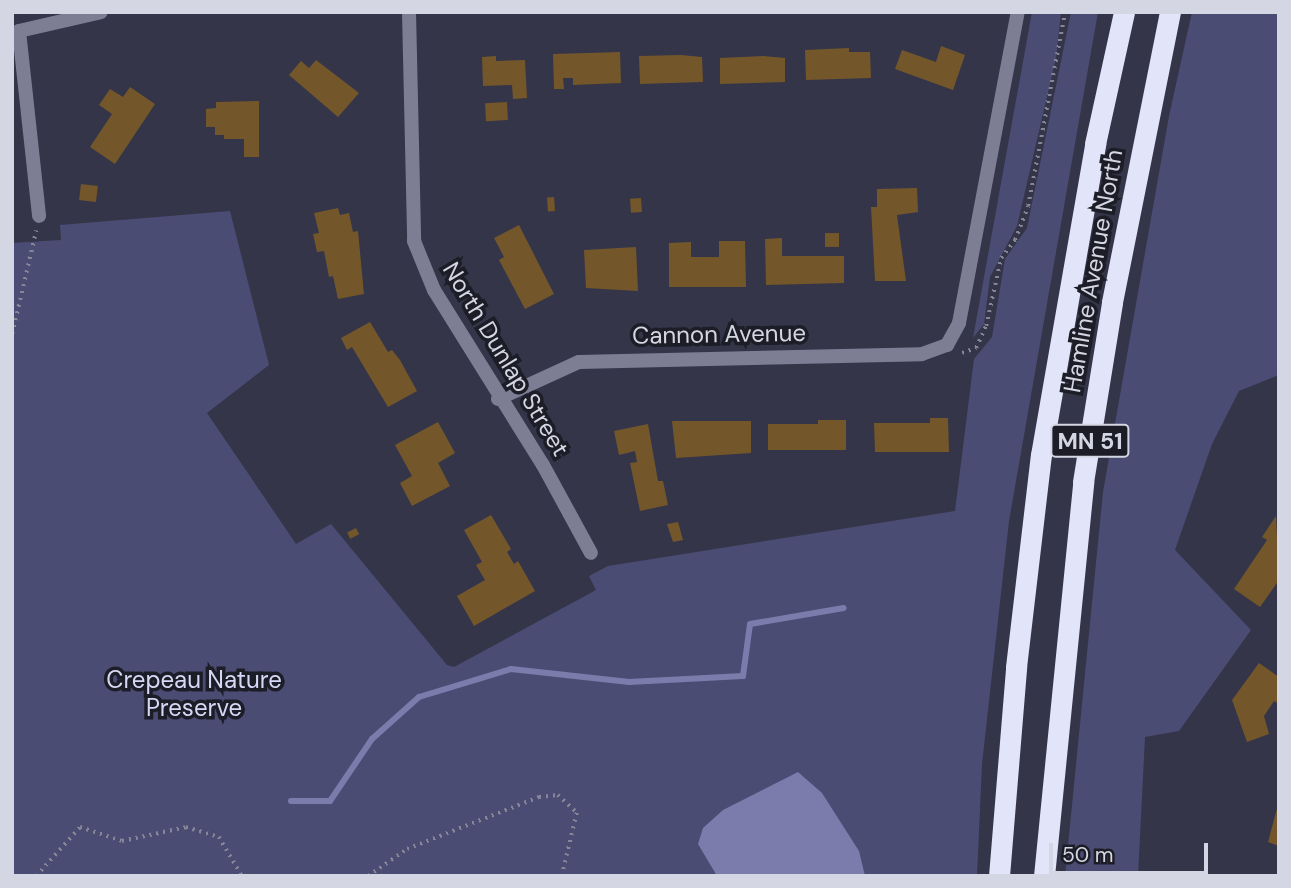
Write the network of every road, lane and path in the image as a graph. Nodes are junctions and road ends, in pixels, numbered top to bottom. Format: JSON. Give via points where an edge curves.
{"nodes":[{"id":1,"x":101,"y":12,"type":"edge"},
{"id":2,"x":409,"y":12,"type":"edge"},
{"id":3,"x":1018,"y":12,"type":"edge"},
{"id":4,"x":1065,"y":12,"type":"edge"},
{"id":5,"x":1124,"y":12,"type":"edge"},
{"id":6,"x":1170,"y":12,"type":"edge"},
{"id":7,"x":15,"y":28,"type":"edge"},
{"id":8,"x":39,"y":216,"type":"joint"},
{"id":9,"x":12,"y":334,"type":"edge"},
{"id":10,"x":947,"y":345,"type":"junction"},
{"id":11,"x":498,"y":399,"type":"junction"},
{"id":12,"x":591,"y":553,"type":"dead end"},
{"id":13,"x":36,"y":876,"type":"edge"},
{"id":14,"x":242,"y":876,"type":"edge"},
{"id":15,"x":368,"y":876,"type":"edge"},
{"id":16,"x":562,"y":876,"type":"edge"},
{"id":17,"x":999,"y":876,"type":"edge"},
{"id":18,"x":1044,"y":876,"type":"edge"}],
"edges":[{"from":1,"to":7,"type":"street"},
{"from":2,"to":11,"type":"street","name":"North Dunlap Street","via":[[414,241],[434,290]]},
{"from":3,"to":10,"type":"street","via":[[959,323]]},
{"from":4,"to":10,"type":"path","via":[[1028,206],[1015,240],[1001,258],[986,326],[975,348],[962,353]]},
{"from":5,"to":17,"type":"highway","name":"Hamline Avenue North","number":"MN 51","via":[[1093,157],[1041,455],[1016,667]]},
{"from":6,"to":18,"type":"highway","name":"Hamline Avenue North","number":"MN 51","via":[[1114,289],[1083,482]]},
{"from":7,"to":8,"type":"street"},
{"from":8,"to":9,"type":"path"},
{"from":10,"to":11,"type":"street","name":"Cannon Avenue","via":[[922,354],[579,362]]},
{"from":11,"to":12,"type":"street","name":"North Dunlap Street","via":[[543,465]]},
{"from":13,"to":14,"type":"path","via":[[80,827],[122,841],[186,827],[204,829],[219,837]]},
{"from":15,"to":16,"type":"path","via":[[407,849],[539,797],[558,795],[578,813]]}]}
